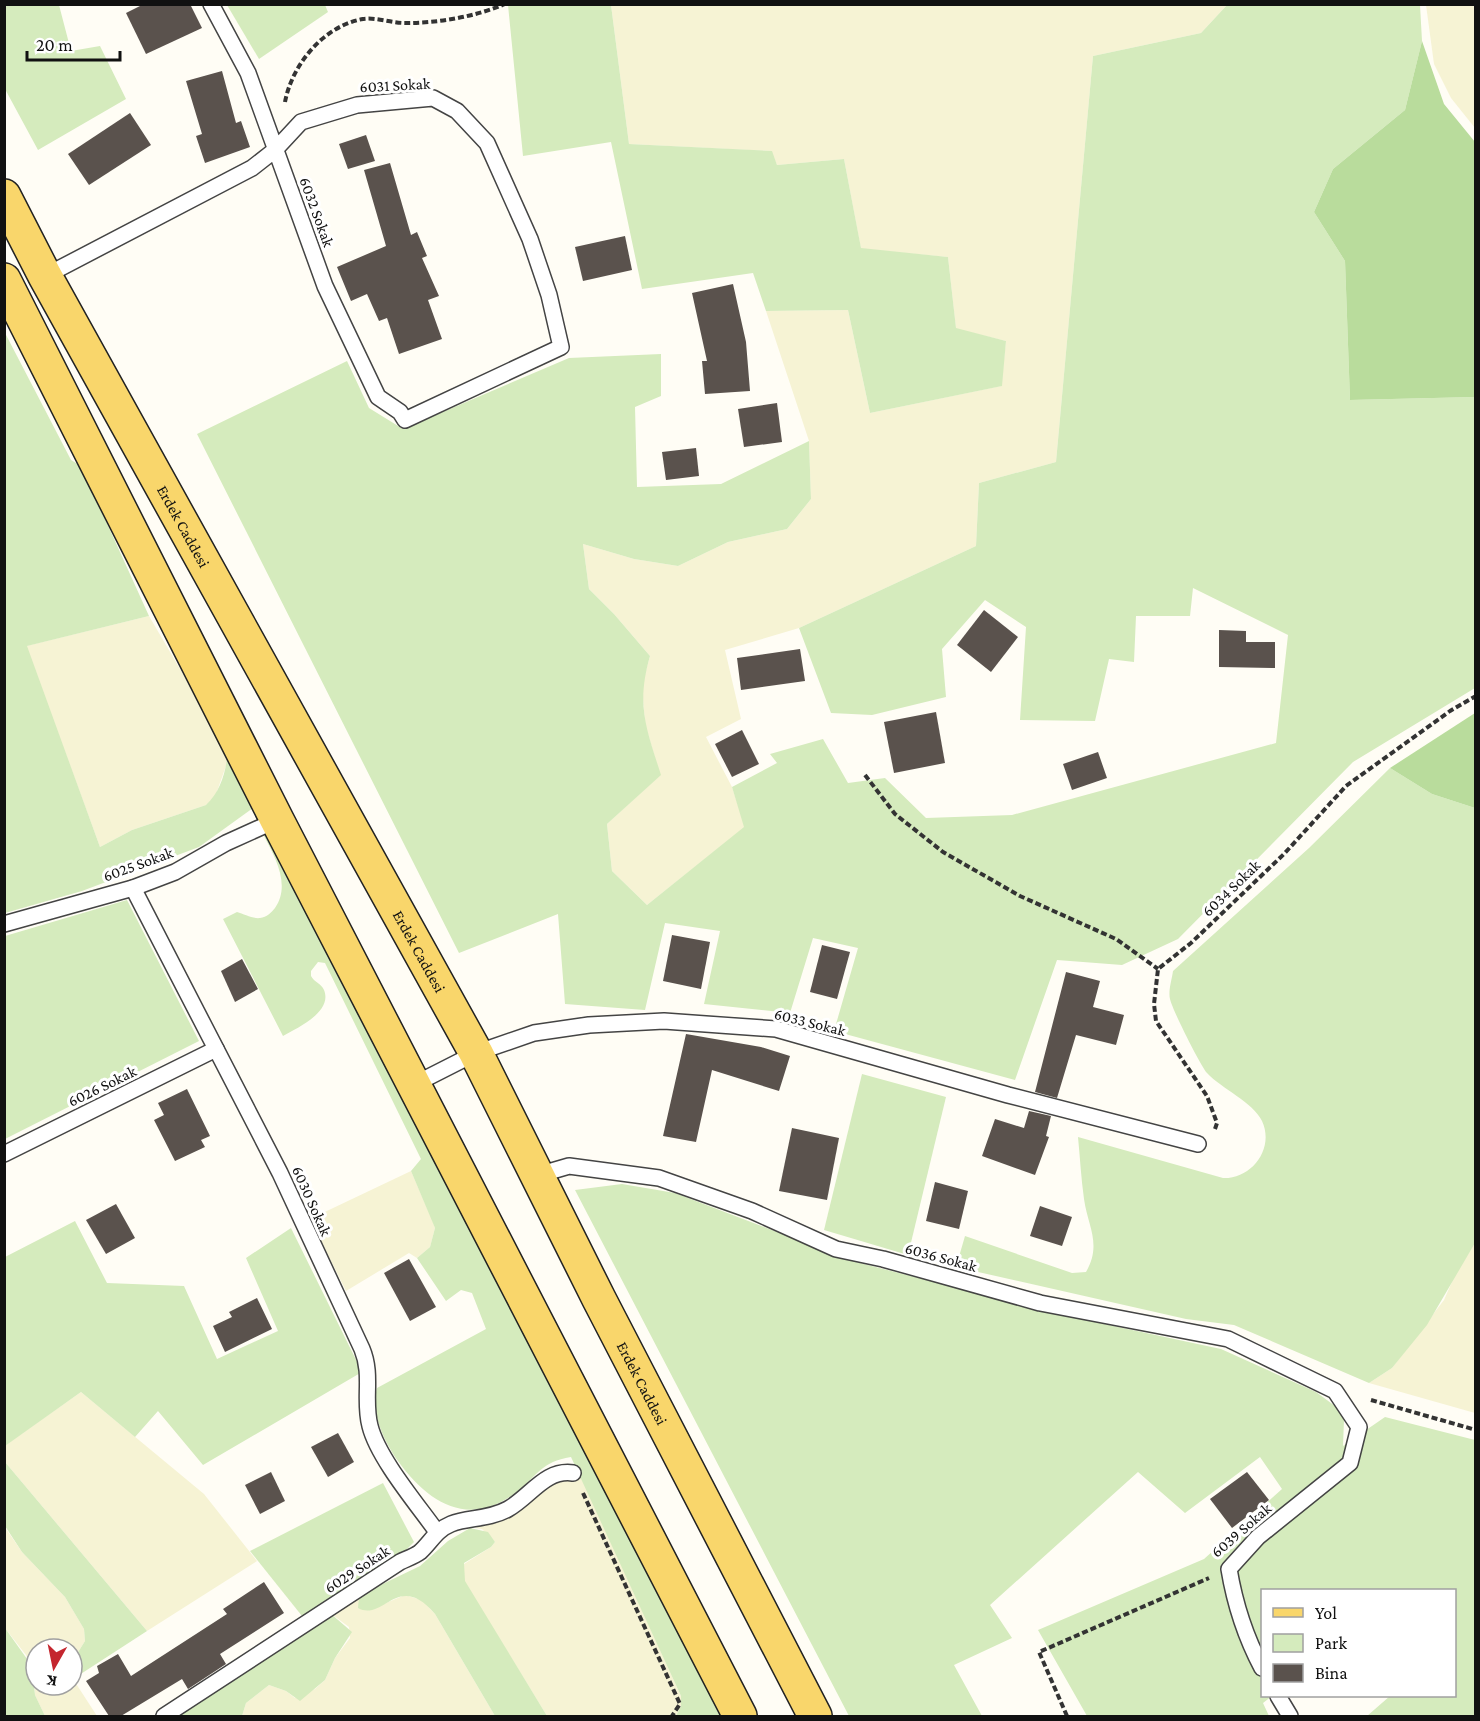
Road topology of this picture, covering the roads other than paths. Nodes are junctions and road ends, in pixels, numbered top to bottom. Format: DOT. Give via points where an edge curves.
graph roads {
  1 [pos="211,4"];
  2 [pos="275,150"];
  3 [pos="4,196"];
  4 [pos="45,276"];
  5 [pos="4,280"];
  6 [pos="405,420"];
  7 [pos="277,820"];
  8 [pos="133,888"];
  9 [pos="4,924"];
  10 [pos="216,1049"];
  11 [pos="476,1053"];
  12 [pos="413,1085"];
  13 [pos="1198,1144"];
  14 [pos="4,1154"];
  15 [pos="538,1175"];
  16 [pos="1335,1391"];
  17 [pos="573,1473"];
  18 [pos="437,1532"];
  19 [pos="1261,1665"];
  20 [pos="1279,1697"];
  21 [pos="164,1716"];
  22 [pos="740,1716"];
  23 [pos="815,1716"];
  24 [pos="1290,1716"];
  1 -- 2 [label="lane, 6032 Sokak" via="248,73"];
  2 -- 4 [label="lane, 6031 Sokak" via="252,168"];
  2 -- 6 [label="lane, 6032 Sokak" via="325,286 378,397"];
  2 -- 6 [label="lane, 6031 Sokak" via="301,122 357,105 434,98 458,111 487,143 530,239 561,347"];
  3 -- 4 [label="main road, Erdek Caddesi"];
  4 -- 11 [label="main road, Erdek Caddesi"];
  5 -- 7 [label="main road"];
  7 -- 8 [label="lane, 6025 Sokak" via="175,872"];
  7 -- 12 [label="main road"];
  8 -- 9 [label="lane, 6025 Sokak"];
  8 -- 10 [label="lane, 6030 Sokak"];
  10 -- 14 [label="lane, 6026 Sokak"];
  10 -- 18 [label="lane, 6030 Sokak" via="280,1173 369,1364 370,1427 379,1449"];
  11 -- 12 [label="lane, 6033 Sokak"];
  11 -- 13 [label="lane, 6033 Sokak" via="534,1033 589,1025 664,1021 776,1029"];
  11 -- 15 [label="main road, Erdek Caddesi"];
  12 -- 22 [label="main road"];
  15 -- 16 [label="lane, 6036 Sokak" via="569,1166 659,1178 752,1211 836,1249 1040,1303 1228,1339"];
  15 -- 23 [label="main road, Erdek Caddesi"];
  16 -- 19 [label="lane, 6039 Sokak" via="1359,1427 1350,1463 1258,1537 1229,1569 1234,1602"];
  17 -- 18 [label="lane, 6029 Sokak" via="561,1471 550,1475 509,1508"];
  18 -- 21 [label="lane, 6029 Sokak" via="419,1553"];
  20 -- 24 [label="lane"];
}
